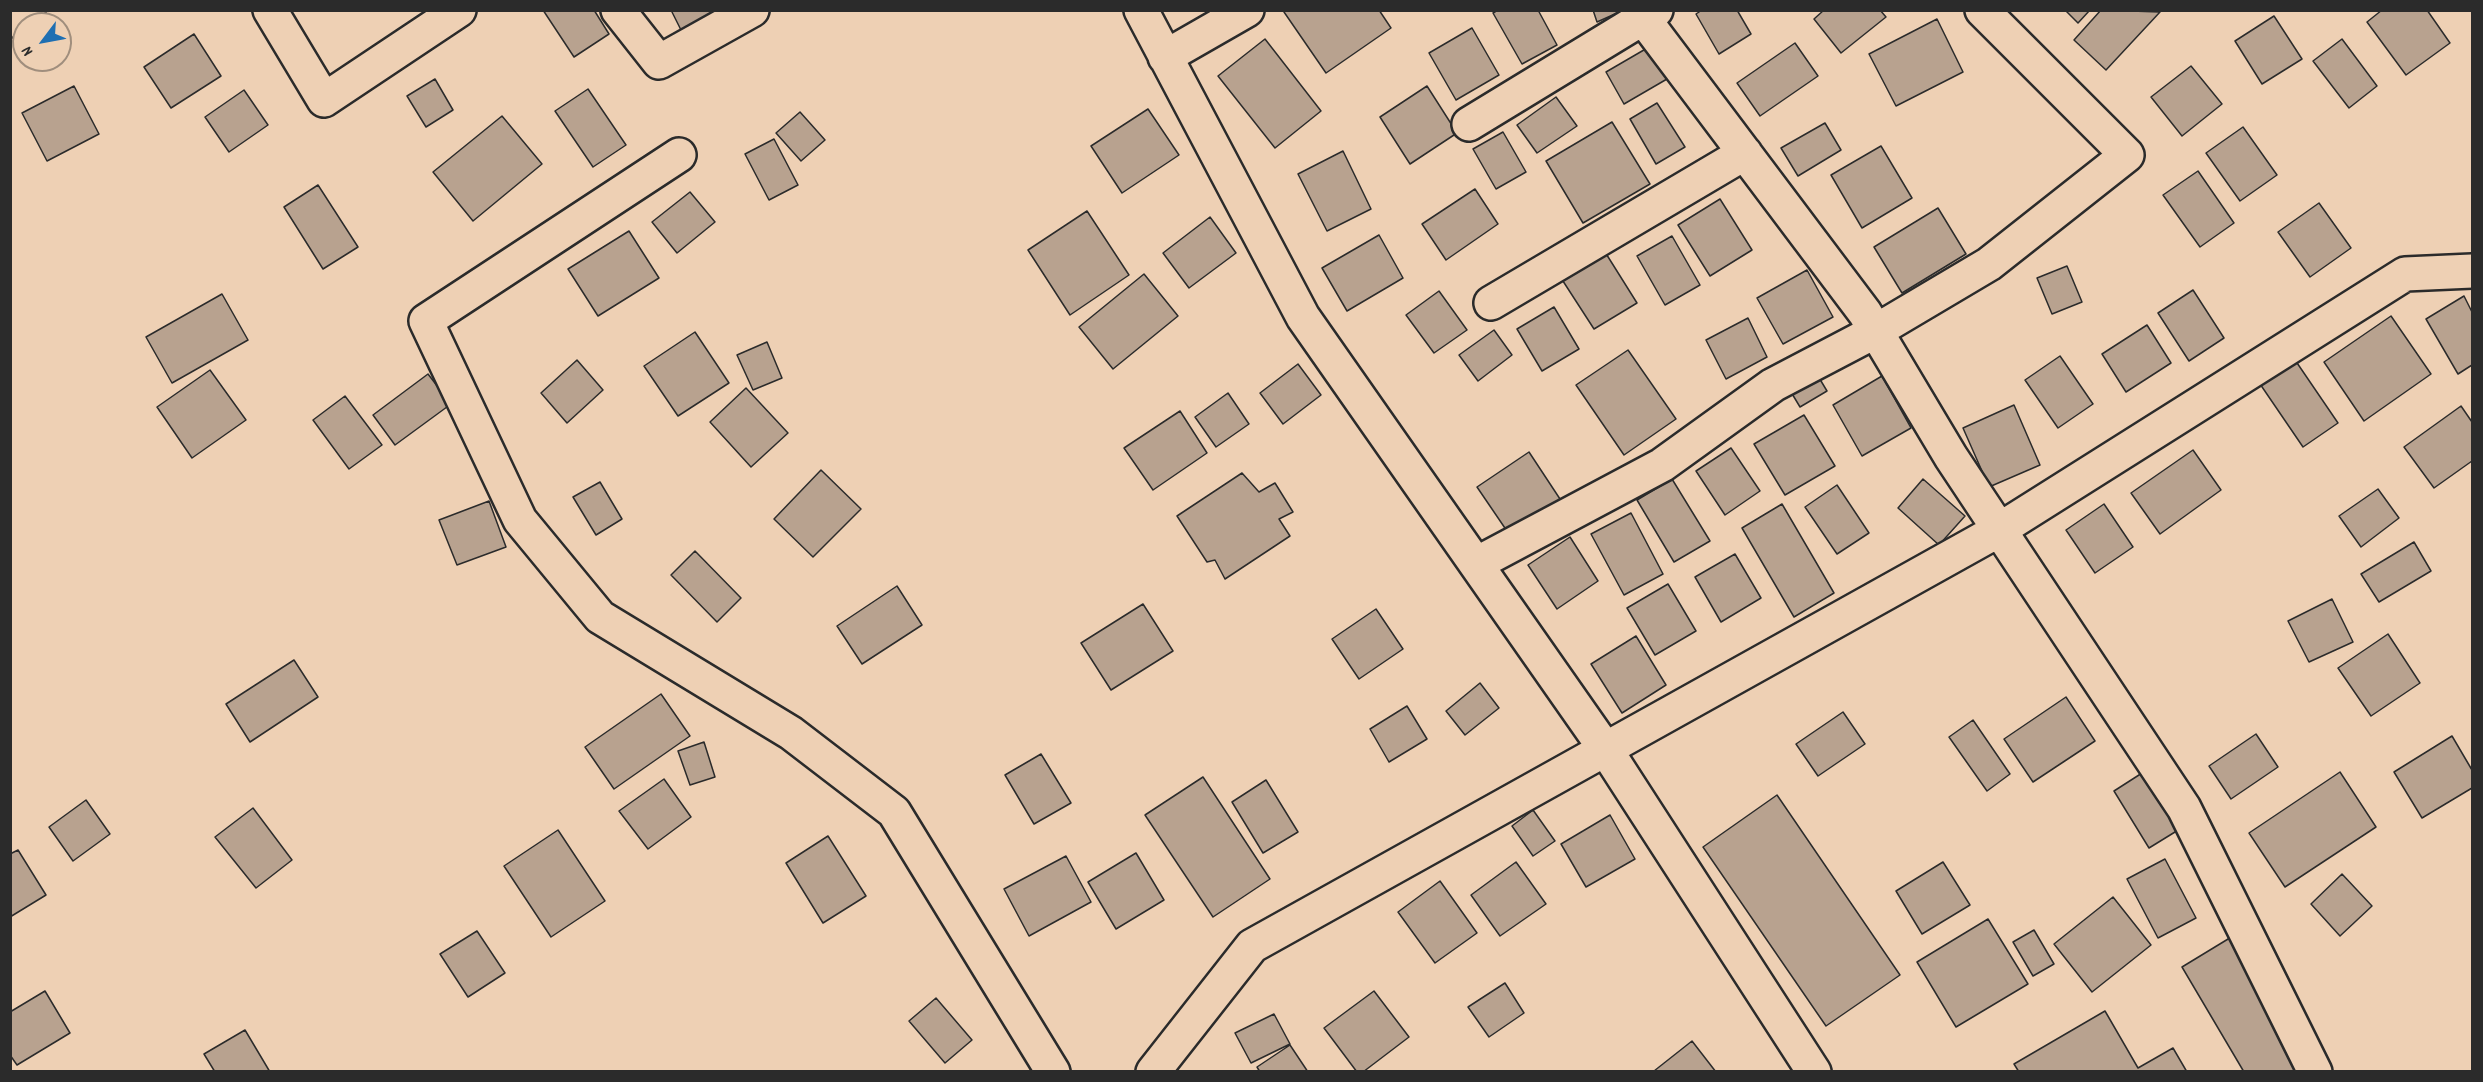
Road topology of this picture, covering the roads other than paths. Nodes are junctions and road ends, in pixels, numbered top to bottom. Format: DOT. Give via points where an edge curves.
graph roads {
  1 [pos="28,10"];
  2 [pos="270,10"];
  3 [pos="459,10"];
  4 [pos="618,10"];
  5 [pos="752,10"];
  6 [pos="1141,10"];
  7 [pos="1247,10"];
  8 [pos="1982,10"];
  9 [pos="1650,14"];
  10 [pos="10,20"];
  11 [pos="1166,57"];
  12 [pos="1469,124"];
  13 [pos="1745,153"];
  14 [pos="679,155"];
  15 [pos="2472,271"];
  16 [pos="1491,303"];
  17 [pos="1876,332"];
  18 [pos="1999,530"];
  19 [pos="1476,564"];
  20 [pos="1606,750"];
  21 [pos="1053,1071"];
  22 [pos="1153,1071"];
  23 [pos="1814,1071"];
  24 [pos="2315,1071"];
  1 -- 10 [label="street"];
  2 -- 3 [label="street" via="324,100"];
  4 -- 5 [label="street" via="659,62"];
  6 -- 11 [label="street"];
  7 -- 11 [label="street"];
  8 -- 17 [label="street" via="2127,155 1989,264"];
  9 -- 12 [label="street"];
  9 -- 13 [label="street"];
  11 -- 19 [label="street" via="1303,317"];
  13 -- 16 [label="street"];
  13 -- 17 [label="street"];
  14 -- 21 [label="street" via="426,321 520,520 600,617 791,733 894,812"];
  15 -- 18 [label="street" via="2405,274"];
  17 -- 18 [label="street"];
  17 -- 19 [label="street" via="1773,384 1662,465"];
  18 -- 20 [label="street"];
  18 -- 24 [label="street" via="2184,808"];
  19 -- 20 [label="street"];
  20 -- 22 [label="street" via="1252,946"];
  20 -- 23 [label="street"];
}
